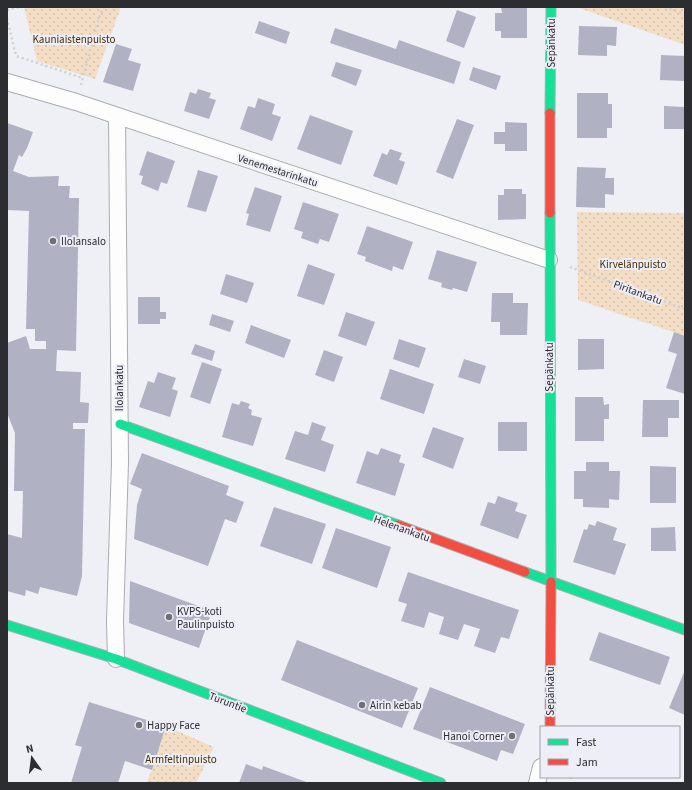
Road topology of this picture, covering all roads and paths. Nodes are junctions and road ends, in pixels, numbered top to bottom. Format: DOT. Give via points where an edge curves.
graph roads {
  1 [pos="19,7"];
  2 [pos="104,7"];
  3 [pos="551,7"];
  4 [pos="665,7"];
  5 [pos="7,10"];
  6 [pos="685,14"];
  7 [pos="7,18"];
  8 [pos="83,78"];
  9 [pos="7,82"];
  10 [pos="76,102"];
  11 [pos="117,116"];
  12 [pos="549,260"];
  13 [pos="569,266"];
  14 [pos="685,309"];
  15 [pos="120,424"];
  16 [pos="551,582"];
  17 [pos="9,627"];
  18 [pos="685,630"];
  19 [pos="116,659"];
  20 [pos="550,726"];
  21 [pos="540,771"];
  22 [pos="441,783"];
  23 [pos="537,783"];
  1 -- 5 [label="path"];
  2 -- 8 [label="path"];
  3 -- 12 [label="street, Sepänkatu"];
  4 -- 6 [label="path"];
  7 -- 8 [label="path" via="16,56"];
  8 -- 10 [label="path"];
  9 -- 10 [label="street, Venemestarinkatu"];
  10 -- 11 [label="street, Venemestarinkatu"];
  11 -- 12 [label="street, Venemestarinkatu"];
  11 -- 15 [label="street, Ilolankatu"];
  12 -- 16 [label="street, Sepänkatu"];
  13 -- 14 [label="path, Piritankatu"];
  15 -- 16 [label="street, Helenankatu"];
  15 -- 19 [label="street, Ilolankatu"];
  16 -- 18 [label="street, Helenankatu"];
  16 -- 20 [label="street, Sepänkatu"];
  17 -- 19 [label="street, Turuntie"];
  19 -- 22 [label="street, Turuntie"];
  21 -- 23 [label="street"];
}
